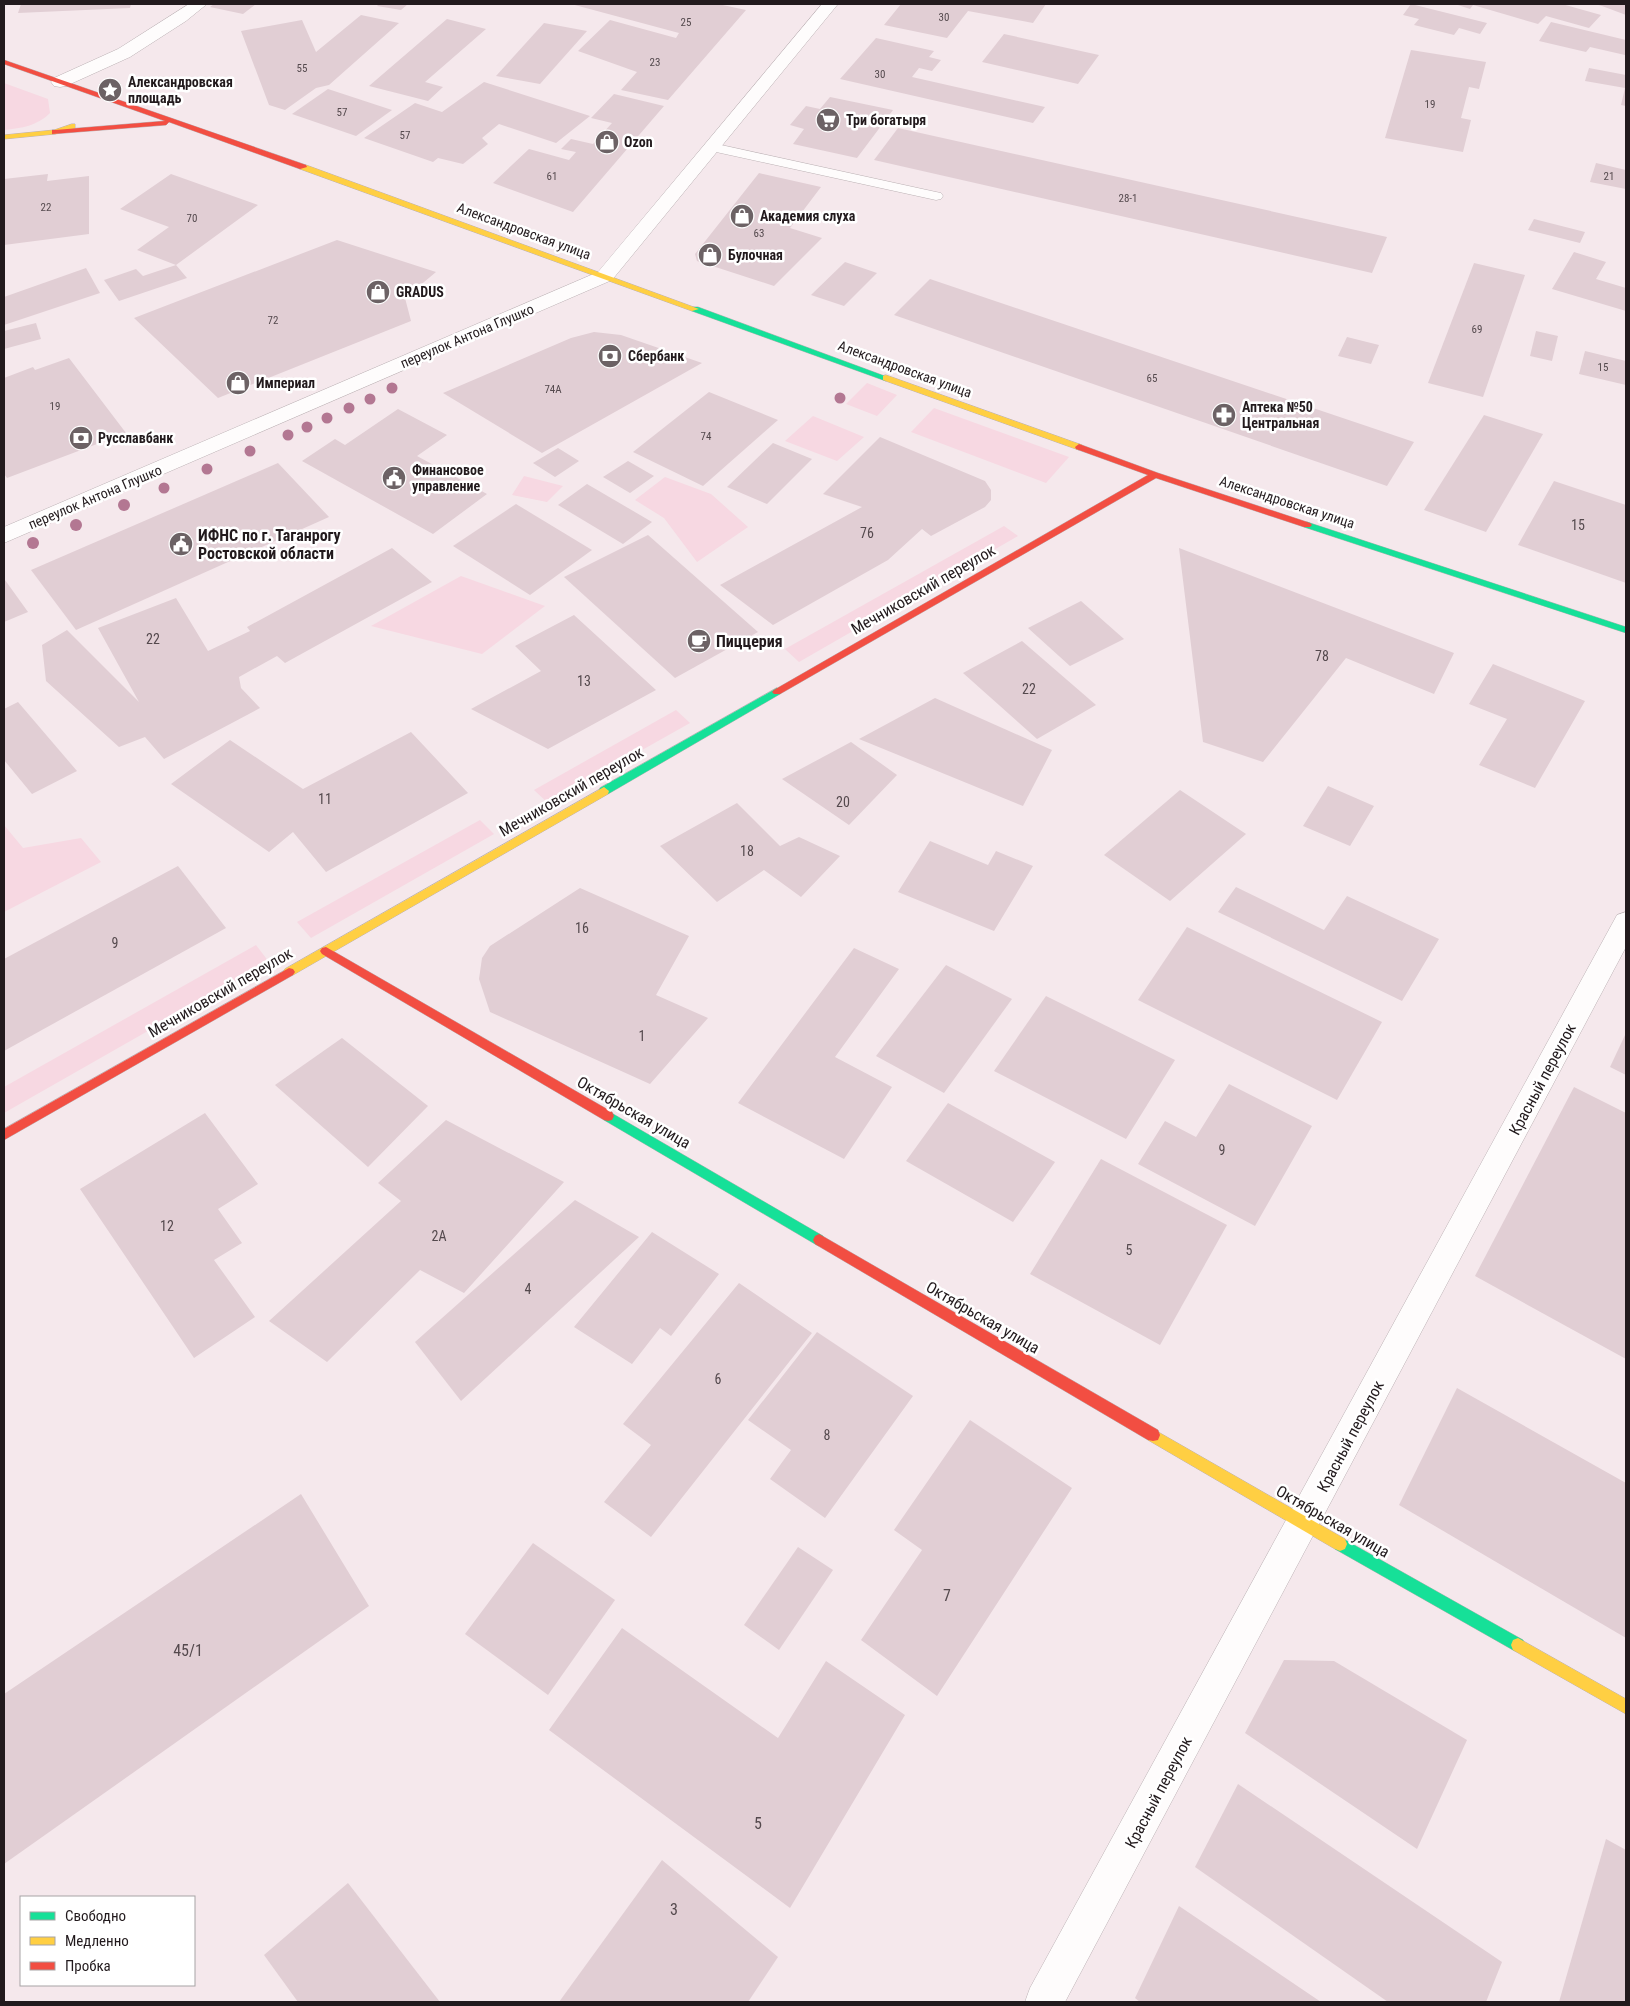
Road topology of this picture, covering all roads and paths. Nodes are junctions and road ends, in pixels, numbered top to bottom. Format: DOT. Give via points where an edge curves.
graph roads {
  1 [pos="199,4"];
  2 [pos="830,4"];
  3 [pos="4,62"];
  4 [pos="60,82"];
  5 [pos="86,91"];
  6 [pos="88,105"];
  7 [pos="83,118"];
  8 [pos="178,122"];
  9 [pos="55,132"];
  10 [pos="4,137"];
  11 [pos="712,147"];
  12 [pos="936,196"];
  13 [pos="605,276"];
  14 [pos="1155,475"];
  15 [pos="4,536"];
  16 [pos="1626,630"];
  17 [pos="1626,922"];
  18 [pos="326,951"];
  19 [pos="4,1135"];
  20 [pos="1304,1523"];
  21 [pos="1626,1707"];
  22 [pos="1044,2002"];
  1 -- 4 [label="street" via="124,53"];
  2 -- 11 [label="street, переулок Антона Глушко"];
  3 -- 4 [label="main road"];
  4 -- 5 [label="main road"];
  5 -- 6 [label="main road"];
  5 -- 8 [label="main road, Александровская улица"];
  7 -- 9 [label="main road" via="78,124"];
  8 -- 9 [label="main road, Александровская улица"];
  8 -- 13 [label="main road, Александровская улица"];
  9 -- 10 [label="main road"];
  11 -- 12 [label="lane"];
  11 -- 13 [label="street, переулок Антона Глушко"];
  13 -- 14 [label="main road, Александровская улица"];
  13 -- 15 [label="street, переулок Антона Глушко"];
  14 -- 16 [label="main road, Александровская улица"];
  14 -- 18 [label="main road, Мечниковский переулок"];
  17 -- 20 [label="street, Красный переулок"];
  18 -- 19 [label="main road, Мечниковский переулок"];
  18 -- 20 [label="main road, Октябрьская улица"];
  20 -- 21 [label="main road, Октябрьская улица"];
  20 -- 22 [label="street, Красный переулок"];
}
